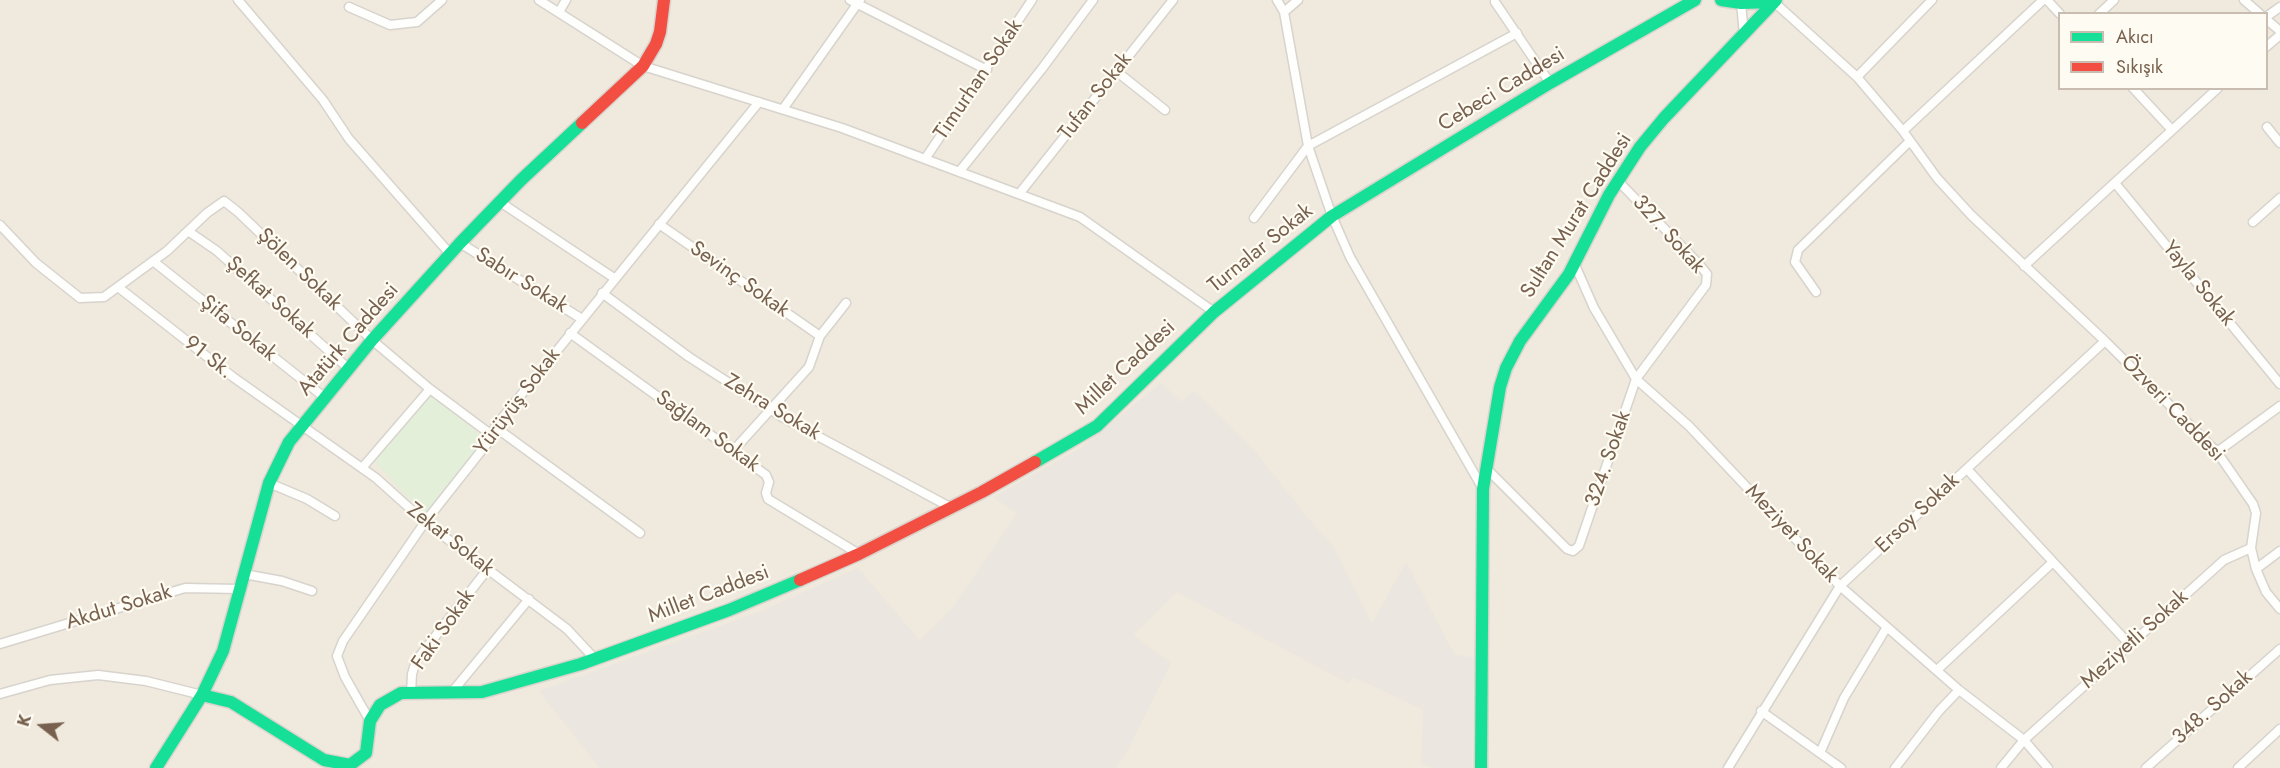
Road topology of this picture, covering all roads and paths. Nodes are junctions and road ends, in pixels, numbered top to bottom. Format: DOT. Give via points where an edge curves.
graph roads {
  1 [pos="238,0"];
  2 [pos="442,0"];
  3 [pos="539,0"];
  4 [pos="566,0"];
  5 [pos="664,0"];
  6 [pos="1032,0"];
  7 [pos="1093,0"];
  8 [pos="1173,0"];
  9 [pos="1277,0"];
  10 [pos="1298,0"];
  11 [pos="1695,0"];
  12 [pos="1721,0"];
  13 [pos="1932,0"];
  14 [pos="2045,0"];
  15 [pos="2114,0"];
  16 [pos="2244,0"];
  17 [pos="856,1"];
  18 [pos="1775,1"];
  19 [pos="1495,2"];
  20 [pos="1741,3"];
  21 [pos="349,7"];
  22 [pos="2280,7"];
  23 [pos="559,12"];
  24 [pos="1284,12"];
  25 [pos="2058,12"];
  26 [pos="2101,12"];
  27 [pos="2258,12"];
  28 [pos="2268,16"];
  29 [pos="2268,20"];
  30 [pos="1517,33"];
  31 [pos="2280,33"];
  32 [pos="1744,35"];
  33 [pos="2268,44"];
  34 [pos="643,66"];
  35 [pos="987,70"];
  36 [pos="1116,71"];
  37 [pos="1857,77"];
  38 [pos="1550,83"];
  39 [pos="2135,90"];
  40 [pos="2216,90"];
  41 [pos="759,102"];
  42 [pos="783,109"];
  43 [pos="1165,110"];
  44 [pos="2267,128"];
  45 [pos="2172,130"];
  46 [pos="1903,131"];
  47 [pos="1910,141"];
  48 [pos="2280,143"];
  49 [pos="1308,146"];
  50 [pos="925,159"];
  51 [pos="959,172"];
  52 [pos="1618,180"];
  53 [pos="2115,183"];
  54 [pos="1019,194"];
  55 [pos="2280,198"];
  56 [pos="500,202"];
  57 [pos="1332,216"];
  58 [pos="1254,218"];
  59 [pos="2253,222"];
  60 [pos="659,224"];
  61 [pos="0,225"];
  62 [pos="188,231"];
  63 [pos="460,243"];
  64 [pos="451,255"];
  65 [pos="153,261"];
  66 [pos="1575,265"];
  67 [pos="2024,266"];
  68 [pos="614,278"];
  69 [pos="118,287"];
  70 [pos="1816,292"];
  71 [pos="602,293"];
  72 [pos="846,303"];
  73 [pos="1214,312"];
  74 [pos="582,319"];
  75 [pos="570,333"];
  76 [pos="820,336"];
  77 [pos="372,340"];
  78 [pos="2105,341"];
  79 [pos="349,369"];
  80 [pos="1636,379"];
  81 [pos="2280,384"];
  82 [pos="430,388"];
  83 [pos="324,397"];
  84 [pos="2280,406"];
  85 [pos="771,410"];
  86 [pos="301,425"];
  87 [pos="494,431"];
  88 [pos="734,451"];
  89 [pos="2217,452"];
  90 [pos="362,468"];
  91 [pos="1486,468"];
  92 [pos="1967,469"];
  93 [pos="269,483"];
  94 [pos="1483,489"];
  95 [pos="950,507"];
  96 [pos="335,516"];
  97 [pos="425,522"];
  98 [pos="640,533"];
  99 [pos="2251,548"];
  100 [pos="2280,551"];
  101 [pos="859,554"];
  102 [pos="2053,562"];
  103 [pos="2256,569"];
  104 [pos="487,570"];
  105 [pos="244,574"];
  106 [pos="1840,586"];
  107 [pos="240,589"];
  108 [pos="312,591"];
  109 [pos="528,599"];
  110 [pos="2280,609"];
  111 [pos="1887,627"];
  112 [pos="0,644"];
  113 [pos="2130,645"];
  114 [pos="2280,649"];
  115 [pos="595,659"];
  116 [pos="1937,670"];
  117 [pos="1959,690"];
  118 [pos="452,692"];
  119 [pos="411,693"];
  120 [pos="0,694"];
  121 [pos="202,695"];
  122 [pos="1761,711"];
  123 [pos="370,721"];
  124 [pos="2280,729"];
  125 [pos="2024,740"];
  126 [pos="1820,753"];
  127 [pos="2007,766"];
  128 [pos="156,768"];
  129 [pos="1481,768"];
  130 [pos="1728,768"];
  131 [pos="1841,768"];
  132 [pos="1895,768"];
  133 [pos="2048,768"];
  134 [pos="2146,768"];
  135 [pos="2238,768"];
  1 -- 64 [label="street" via="323,100 349,139"];
  2 -- 21 [label="street" via="417,22 390,25"];
  3 -- 23 [label="street"];
  4 -- 23 [label="street"];
  5 -- 34 [label="street, Atatürk Caddesi" via="656,45"];
  6 -- 35 [label="street, Timurhan Sokak"];
  7 -- 51 [label="street"];
  8 -- 36 [label="street, Tufan Sokak"];
  9 -- 24 [label="street"];
  10 -- 24 [label="street"];
  11 -- 38 [label="street, Cebeci Caddesi"];
  12 -- 20 [label="street"];
  13 -- 37 [label="street"];
  14 -- 25 [label="street"];
  14 -- 46 [label="street"];
  15 -- 26 [label="street"];
  16 -- 27 [label="street"];
  17 -- 35 [label="street"];
  17 -- 42 [label="street"];
  18 -- 20 [label="street"];
  18 -- 32 [label="street, Sultan Murat Caddesi"];
  18 -- 37 [label="street, Özveri Caddesi"];
  19 -- 30 [label="street"];
  20 -- 32 [label="street"];
  22 -- 28 [label="street"];
  23 -- 34 [label="street"];
  24 -- 49 [label="street"];
  29 -- 31 [label="street"];
  30 -- 38 [label="street"];
  30 -- 49 [label="street"];
  31 -- 33 [label="street"];
  32 -- 52 [label="street, Sultan Murat Caddesi" via="1664,118"];
  34 -- 41 [label="street"];
  34 -- 56 [label="street, Atatürk Caddesi"];
  35 -- 50 [label="street, Timurhan Sokak"];
  36 -- 43 [label="street"];
  36 -- 54 [label="street, Tufan Sokak"];
  37 -- 46 [label="street, Özveri Caddesi"];
  38 -- 57 [label="street, Cebeci Caddesi"];
  39 -- 45 [label="street"];
  40 -- 45 [label="street"];
  41 -- 42 [label="street"];
  41 -- 60 [label="street, Yürüyüş Sokak"];
  42 -- 50 [label="street"];
  44 -- 48 [label="street"];
  45 -- 53 [label="street"];
  46 -- 47 [label="street, Özveri Caddesi"];
  47 -- 67 [label="street, Özveri Caddesi" via="1937,178"];
  47 -- 70 [label="street" via="1798,250 1795,262"];
  49 -- 57 [label="street"];
  49 -- 58 [label="street"];
  50 -- 51 [label="street"];
  51 -- 54 [label="street"];
  52 -- 66 [label="street, Sultan Murat Caddesi"];
  52 -- 80 [label="street, 327. Sokak" via="1707,274 1706,285"];
  53 -- 67 [label="street"];
  53 -- 81 [label="street, Yayla Sokak"];
  54 -- 73 [label="street" via="1080,217"];
  55 -- 59 [label="street"];
  56 -- 63 [label="street, Atatürk Caddesi"];
  56 -- 68 [label="street"];
  57 -- 73 [label="street, Turnalar Sokak"];
  57 -- 94 [label="street" via="1350,257"];
  60 -- 68 [label="street, Yürüyüş Sokak"];
  60 -- 76 [label="street, Sevinç Sokak"];
  61 -- 69 [label="street" via="36,263 80,298 104,297"];
  62 -- 65 [label="street"];
  62 -- 77 [label="street, Şölen Sokak" via="224,201"];
  62 -- 79 [label="street, Şefkat Sokak" via="217,251"];
  63 -- 64 [label="street, Atatürk Caddesi"];
  63 -- 74 [label="street, Sabır Sokak"];
  64 -- 77 [label="street, Atatürk Caddesi"];
  65 -- 69 [label="street"];
  65 -- 83 [label="street, Şifa Sokak"];
  66 -- 80 [label="street, Meziyet Sokak" via="1594,308"];
  66 -- 91 [label="street, Sultan Murat Caddesi" via="1520,341 1506,368"];
  67 -- 78 [label="street, Özveri Caddesi"];
  68 -- 71 [label="street, Yürüyüş Sokak"];
  69 -- 86 [label="street, 91 Sk."];
  71 -- 74 [label="street, Yürüyüş Sokak"];
  71 -- 85 [label="street, Zehra Sokak" via="689,357"];
  72 -- 76 [label="street"];
  73 -- 95 [label="street, Millet Caddesi" via="1097,426"];
  74 -- 75 [label="street, Yürüyüş Sokak"];
  75 -- 87 [label="street, Yürüyüş Sokak"];
  75 -- 88 [label="street, Sağlam Sokak"];
  76 -- 85 [label="street" via="809,367"];
  77 -- 79 [label="street, Atatürk Caddesi"];
  77 -- 82 [label="street, Şölen Sokak"];
  78 -- 89 [label="street, Özveri Caddesi"];
  78 -- 92 [label="street, Ersoy Sokak"];
  79 -- 83 [label="street, Atatürk Caddesi"];
  80 -- 91 [label="street, 324. Sokak" via="1583,539 1573,551"];
  80 -- 106 [label="street, Meziyet Sokak" via="1689,426"];
  82 -- 87 [label="street, Şölen Sokak"];
  82 -- 90 [label="street"];
  83 -- 86 [label="street, Atatürk Caddesi"];
  84 -- 89 [label="street"];
  85 -- 88 [label="street"];
  85 -- 95 [label="street, Zehra Sokak"];
  86 -- 90 [label="street, Zekat Sokak"];
  86 -- 93 [label="street, Atatürk Caddesi"];
  87 -- 97 [label="street, Yürüyüş Sokak"];
  87 -- 98 [label="street, Şölen Sokak"];
  88 -- 101 [label="street, Sağlam Sokak" via="766,475 768,499"];
  89 -- 99 [label="street, Özveri Caddesi" via="2253,504 2256,513"];
  90 -- 97 [label="street, Zekat Sokak"];
  91 -- 94 [label="street, Sultan Murat Caddesi"];
  92 -- 102 [label="street"];
  92 -- 106 [label="street, Ersoy Sokak"];
  93 -- 96 [label="street"];
  93 -- 105 [label="street, Atatürk Caddesi"];
  94 -- 129 [label="street, Sultan Murat Caddesi"];
  95 -- 101 [label="street, Millet Caddesi"];
  97 -- 104 [label="street, Zekat Sokak"];
  97 -- 123 [label="street, Yürüyüş Sokak" via="343,641 337,656"];
  99 -- 103 [label="street, Özveri Caddesi"];
  99 -- 113 [label="street, Meziyetli Sokak" via="2224,560"];
  100 -- 103 [label="street"];
  101 -- 115 [label="street, Millet Caddesi" via="729,610"];
  102 -- 113 [label="street"];
  102 -- 116 [label="street"];
  103 -- 110 [label="street, Özveri Caddesi" via="2266,592"];
  104 -- 109 [label="street, Zekat Sokak"];
  104 -- 119 [label="street, Faki Sokak" via="416,661"];
  105 -- 107 [label="street, Atatürk Caddesi"];
  105 -- 108 [label="street"];
  106 -- 111 [label="street, Meziyet Sokak"];
  106 -- 122 [label="street, Ersoy Sokak"];
  107 -- 112 [label="street, Akdut Sokak" via="185,588"];
  107 -- 121 [label="street, Atatürk Caddesi" via="223,651"];
  109 -- 115 [label="street, Zekat Sokak" via="567,629"];
  109 -- 118 [label="street"];
  111 -- 116 [label="street, Meziyet Sokak"];
  111 -- 126 [label="street" via="1844,698"];
  113 -- 125 [label="street, Meziyetli Sokak"];
  114 -- 134 [label="street, 348. Sokak"];
  115 -- 118 [label="street, Millet Caddesi" via="482,692"];
  116 -- 117 [label="street, Meziyet Sokak"];
  117 -- 125 [label="street, Meziyet Sokak"];
  117 -- 132 [label="street"];
  118 -- 119 [label="street, Millet Caddesi"];
  119 -- 123 [label="street, Millet Caddesi" via="401,693 380,705"];
  120 -- 121 [label="street" via="50,680 98,675 146,681"];
  121 -- 123 [label="street" via="231,702 324,760 350,765 366,753"];
  121 -- 128 [label="street, Atatürk Caddesi"];
  122 -- 126 [label="street"];
  122 -- 130 [label="street, Ersoy Sokak"];
  124 -- 135 [label="street"];
  125 -- 127 [label="street, Meziyetli Sokak"];
  125 -- 133 [label="street, Meziyet Sokak"];
  126 -- 131 [label="street"];
}
